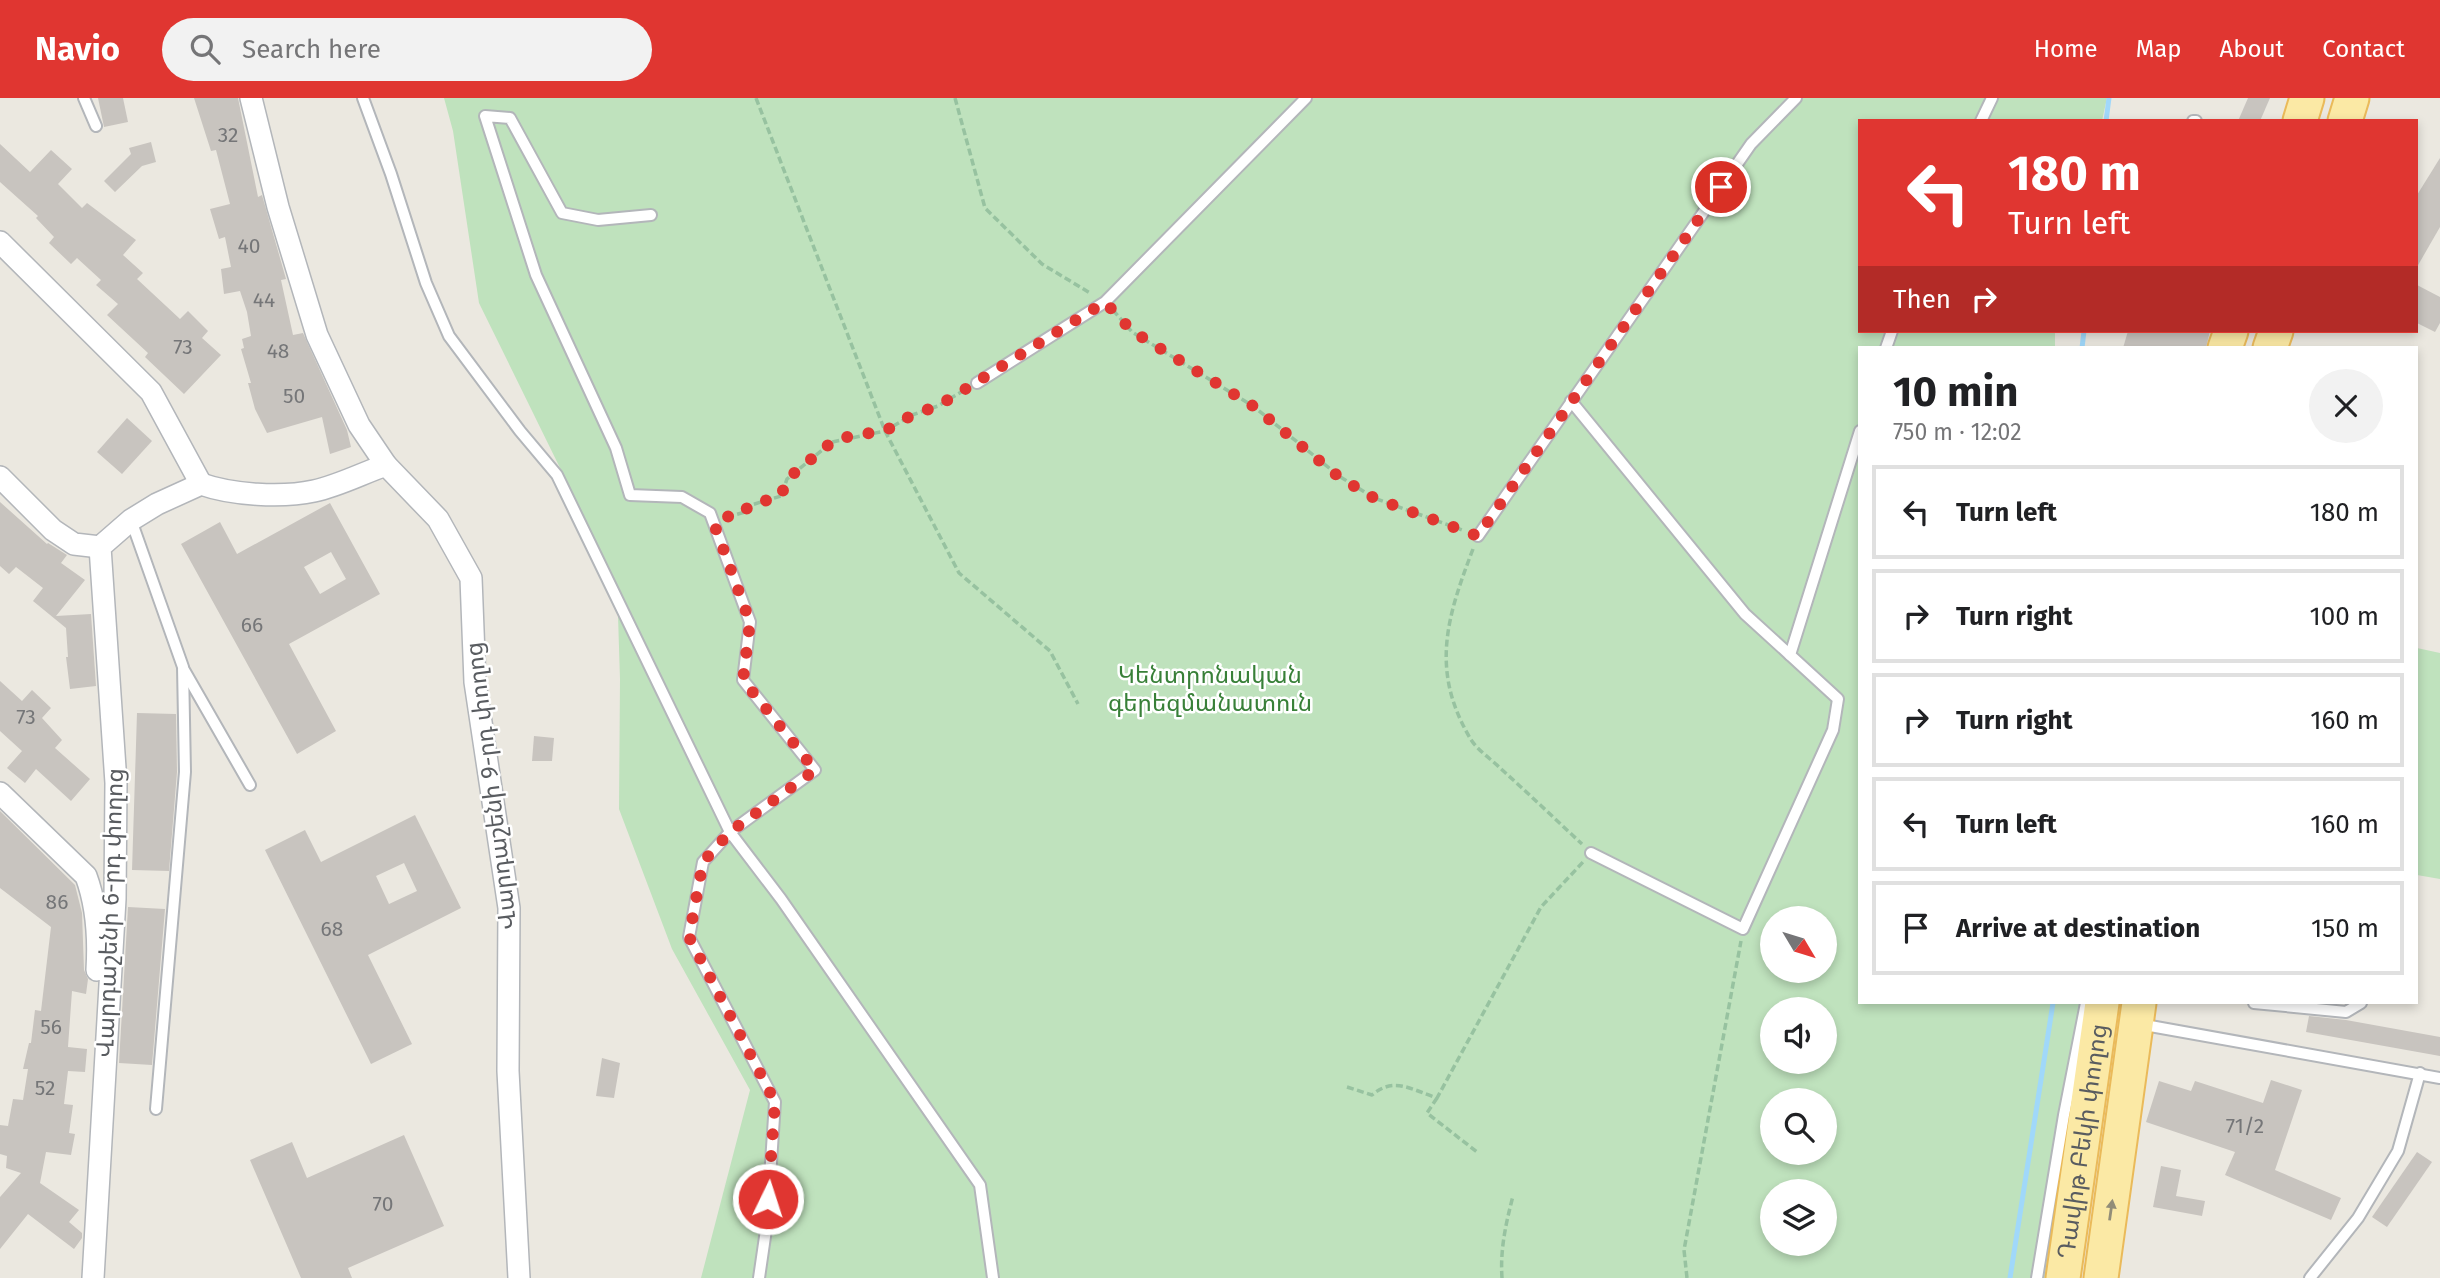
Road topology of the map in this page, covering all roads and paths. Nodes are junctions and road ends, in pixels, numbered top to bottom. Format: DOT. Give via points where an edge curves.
graph roads {
  1 [pos="83,98"];
  2 [pos="251,98"];
  3 [pos="363,98"];
  4 [pos="756,98"];
  5 [pos="955,98"];
  6 [pos="1306,98"];
  7 [pos="1796,98"];
  8 [pos="1992,98"];
  9 [pos="2307,98"];
  10 [pos="2353,98"];
  11 [pos="1982,119"];
  12 [pos="2301,119"];
  13 [pos="2346,119"];
  14 [pos="96,126"];
  15 [pos="651,215"];
  16 [pos="0,242"];
  17 [pos="1105,302"];
  18 [pos="977,383"];
  19 [pos="1570,401"];
  20 [pos="885,431"];
  21 [pos="1858,437"];
  22 [pos="386,465"];
  23 [pos="0,477"];
  24 [pos="201,484"];
  25 [pos="131,520"];
  26 [pos="714,524"];
  27 [pos="1478,536"];
  28 [pos="100,547"];
  29 [pos="1790,655"];
  30 [pos="183,667"];
  31 [pos="1079,704"];
  32 [pos="250,785"];
  33 [pos="0,793"];
  34 [pos="730,832"];
  35 [pos="1591,853"];
  36 [pos="1743,929"];
  37 [pos="2086,1004"];
  38 [pos="2102,1004"];
  39 [pos="2264,1004"];
  40 [pos="2359,1004"];
  41 [pos="2138,1013"];
  42 [pos="2420,1073"];
  43 [pos="2440,1079"];
  44 [pos="1347,1087"];
  45 [pos="1437,1098"];
  46 [pos="156,1109"];
  47 [pos="1477,1152"];
  48 [pos="1513,1196"];
  49 [pos="84,1220"];
  50 [pos="93,1278"];
  51 [pos="519,1278"];
  52 [pos="759,1278"];
  53 [pos="993,1278"];
  54 [pos="1502,1278"];
  55 [pos="1686,1278"];
  56 [pos="2037,1278"];
  57 [pos="2063,1278"];
  58 [pos="2101,1278"];
  59 [pos="2310,1278"];
  1 -- 14 [label="lane"];
  2 -- 22 [label="street, Վարդաշենի 9-րդ փողոց" via="317,335 359,425"];
  3 -- 34 [label="lane" via="426,283 449,336 557,475"];
  4 -- 20 [label="path"];
  5 -- 17 [label="path" via="985,208 1042,264"];
  6 -- 17 [label="lane"];
  7 -- 19 [label="lane" via="1751,144"];
  8 -- 11 [label="lane"];
  9 -- 12 [label="main road"];
  10 -- 13 [label="main road"];
  15 -- 26 [label="lane" via="598,220 562,213 510,118 485,116 536,275 616,448 630,495 682,497 710,513"];
  16 -- 24 [label="street" via="151,392"];
  17 -- 18 [label="lane"];
  17 -- 27 [label="path" via="1132,331 1253,406 1339,477 1374,498"];
  18 -- 20 [label="path"];
  19 -- 27 [label="lane"];
  19 -- 29 [label="lane" via="1745,614"];
  20 -- 26 [label="path" via="832,442 787,479 781,496"];
  20 -- 31 [label="path" via="960,573 1050,651"];
  21 -- 29 [label="lane"];
  22 -- 24 [label="street" via="314,491 231,493"];
  22 -- 51 [label="street, Վարդաշենի 9-րդ փողոց" via="438,519 471,578 475,682 509,908 508,1071"];
  23 -- 28 [label="street" via="53,530 74,544"];
  24 -- 25 [label="street"];
  25 -- 28 [label="street"];
  25 -- 30 [label="lane"];
  26 -- 34 [label="lane" via="750,622 743,680 815,770"];
  27 -- 35 [label="path" via="1449,624 1444,653 1449,690 1471,740"];
  28 -- 50 [label="street, Վարդաշենի 6-րդ փողոց" via="116,783 115,899"];
  29 -- 36 [label="lane" via="1838,699 1835,720"];
  30 -- 32 [label="lane"];
  30 -- 46 [label="lane" via="184,784"];
  33 -- 49 [label="street" via="86,876 93,894 98,948"];
  34 -- 52 [label="lane" via="703,862 689,937 775,1102"];
  34 -- 53 [label="lane" via="980,1185"];
  35 -- 36 [label="lane"];
  35 -- 45 [label="path" via="1541,908"];
  36 -- 55 [label="path" via="1684,1250"];
  37 -- 56 [label="lane"];
  38 -- 57 [label="main road, Դավիթ Բեկի փողոց"];
  39 -- 40 [label="lane" via="2346,1012"];
  41 -- 42 [label="lane"];
  58 -- 41 [label="main road, Դավիթ Բեկի փողոց, one-way"];
  42 -- 43 [label="lane"];
  42 -- 59 [label="lane" via="2398,1151 2358,1218"];
  44 -- 45 [label="path" via="1372,1095 1384,1085 1397,1085"];
  45 -- 47 [label="path" via="1427,1113"];
  48 -- 54 [label="path" via="1504,1230"];
}
